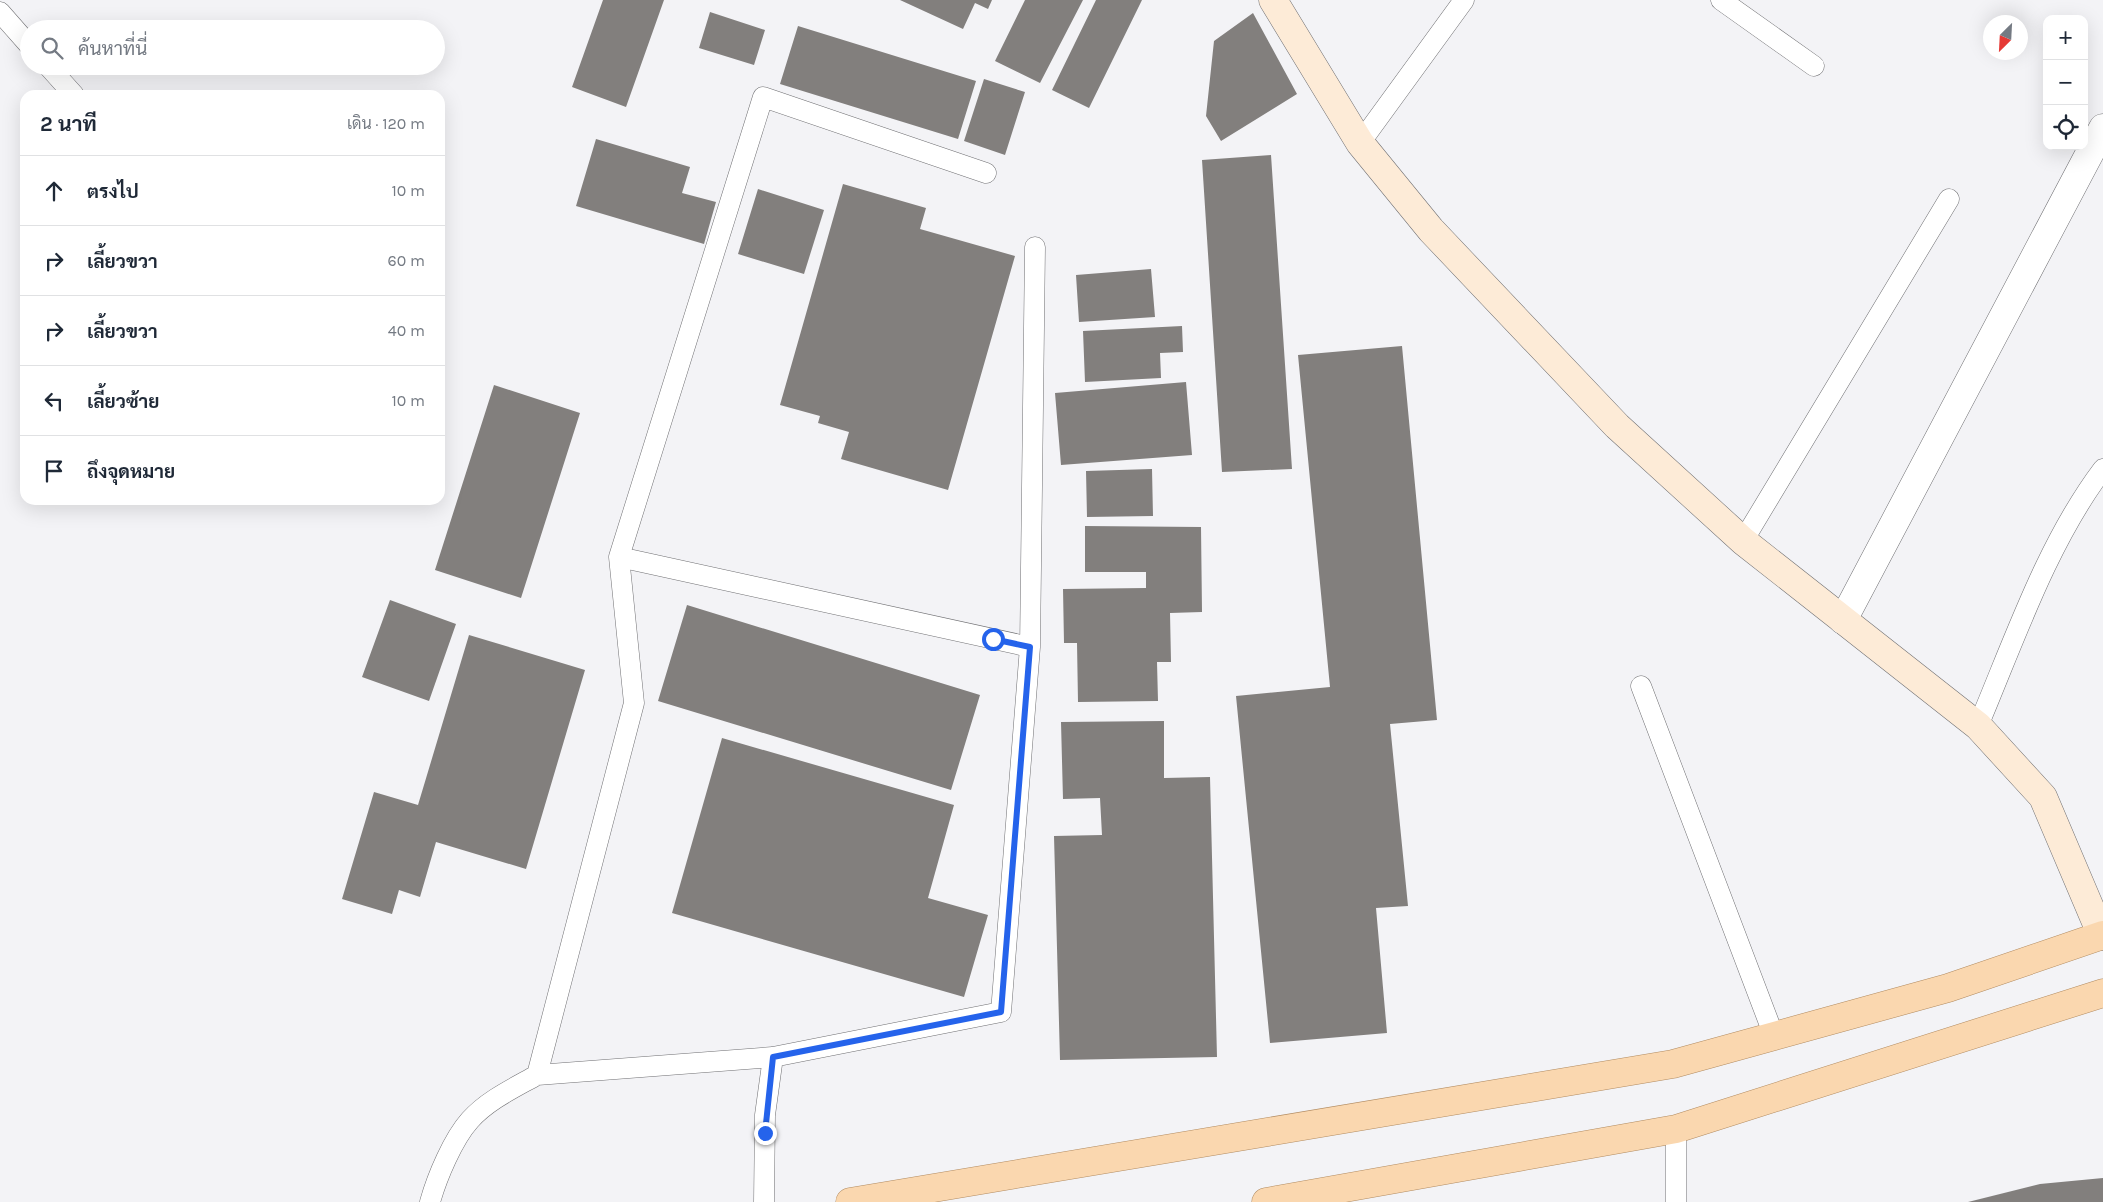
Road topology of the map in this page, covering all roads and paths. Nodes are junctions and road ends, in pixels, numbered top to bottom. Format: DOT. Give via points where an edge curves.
graph roads {
  1 [pos="1273,0"];
  2 [pos="1464,0"];
  3 [pos="1721,0"];
  4 [pos="0,12"];
  5 [pos="20,34"];
  6 [pos="1814,66"];
  7 [pos="56,75"];
  8 [pos="70,90"];
  9 [pos="2103,128"];
  10 [pos="1360,144"];
  11 [pos="986,173"];
  12 [pos="1949,199"];
  13 [pos="1035,247"];
  14 [pos="2103,469"];
  15 [pos="1743,541"];
  16 [pos="619,557"];
  17 [pos="1843,620"];
  18 [pos="1030,647"];
  19 [pos="1641,686"];
  20 [pos="1978,726"];
  21 [pos="2103,936"];
  22 [pos="2103,993"];
  23 [pos="1774,1036"];
  24 [pos="773,1057"];
  25 [pos="537,1075"];
  26 [pos="1676,1129"];
  27 [pos="1325,1197"];
  28 [pos="430,1202"];
  29 [pos="764,1202"];
  30 [pos="850,1202"];
  31 [pos="1266,1202"];
  32 [pos="1676,1202"];
  1 -- 10 [label="street"];
  2 -- 10 [label="lane"];
  3 -- 6 [label="lane"];
  4 -- 5 [label="lane"];
  7 -- 8 [label="lane"];
  9 -- 17 [label="street"];
  10 -- 15 [label="street" via="1432,230 1617,426"];
  11 -- 16 [label="lane" via="763,97"];
  12 -- 15 [label="lane"];
  13 -- 18 [label="lane"];
  14 -- 20 [label="lane" via="2066,528 2034,592"];
  15 -- 17 [label="street"];
  16 -- 18 [label="lane"];
  16 -- 25 [label="lane" via="634,703"];
  17 -- 20 [label="street"];
  18 -- 24 [label="lane" via="1001,1012"];
  19 -- 23 [label="lane"];
  20 -- 21 [label="street" via="2043,797"];
  21 -- 23 [label="main road" via="1948,988"];
  22 -- 26 [label="main road"];
  23 -- 30 [label="main road" via="1673,1064"];
  24 -- 25 [label="lane"];
  24 -- 29 [label="lane" via="765,1116"];
  25 -- 28 [label="lane" via="500,1096 470,1120 450,1154"];
  26 -- 27 [label="main road"];
  26 -- 32 [label="lane"];
  27 -- 31 [label="main road"];
}
